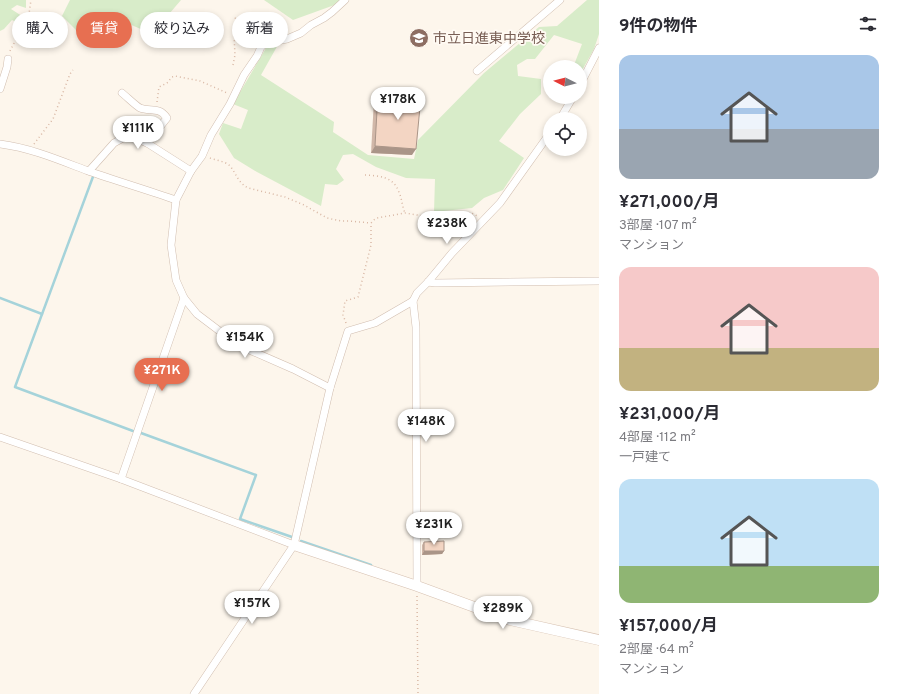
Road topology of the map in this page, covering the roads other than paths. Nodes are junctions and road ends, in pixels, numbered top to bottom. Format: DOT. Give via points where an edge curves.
graph roads {
  1 [pos="345,0"];
  2 [pos="560,0"];
  3 [pos="599,48"];
  4 [pos="8,59"];
  5 [pos="477,71"];
  6 [pos="587,71"];
  7 [pos="0,89"];
  8 [pos="122,93"];
  9 [pos="147,143"];
  10 [pos="543,143"];
  11 [pos="0,144"];
  12 [pos="88,171"];
  13 [pos="191,171"];
  14 [pos="176,200"];
  15 [pos="599,281"];
  16 [pos="428,282"];
  17 [pos="184,298"];
  18 [pos="413,301"];
  19 [pos="330,388"];
  20 [pos="0,437"];
  21 [pos="121,479"];
  22 [pos="294,545"];
  23 [pos="417,586"];
  24 [pos="599,640"];
  25 [pos="194,694"];
  1 -- 13 [label="street" via="301,33 266,43 261,47 211,135 202,156"];
  2 -- 5 [label="street"];
  3 -- 6 [label="street"];
  4 -- 7 [label="street"];
  8 -- 9 [label="street" via="141,108 155,110 167,118"];
  9 -- 12 [label="street" via="133,137 123,138 114,143"];
  9 -- 13 [label="street"];
  10 -- 16 [label="street" via="500,203"];
  11 -- 12 [label="street" via="32,151"];
  12 -- 14 [label="street"];
  13 -- 14 [label="street"];
  14 -- 17 [label="street" via="171,245 176,280"];
  15 -- 16 [label="street"];
  16 -- 18 [label="street"];
  17 -- 19 [label="street" via="197,314 238,346"];
  17 -- 21 [label="street"];
  18 -- 19 [label="street" via="375,323 348,331"];
  18 -- 23 [label="street" via="416,327"];
  19 -- 22 [label="street"];
  20 -- 21 [label="street"];
  21 -- 22 [label="street"];
  22 -- 23 [label="street"];
  22 -- 25 [label="street"];
  23 -- 24 [label="street" via="510,620"];
}
